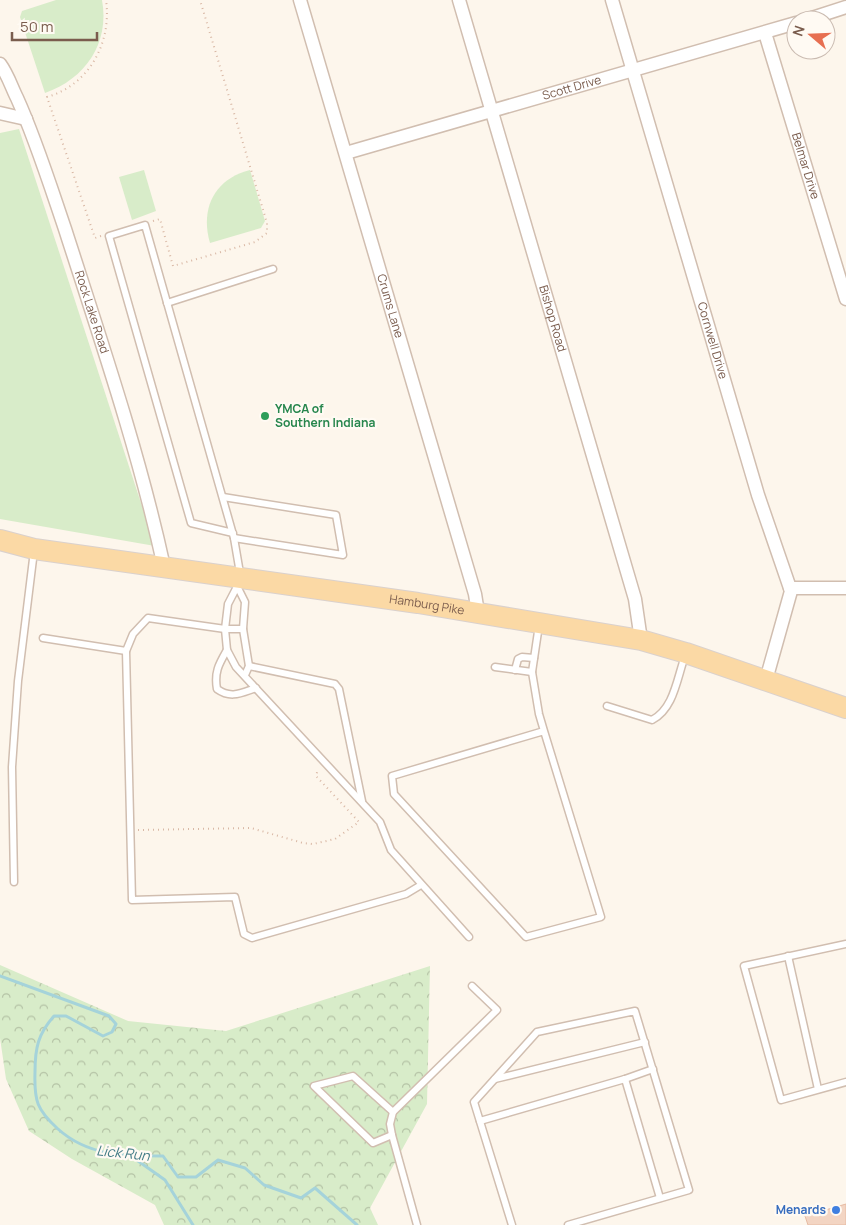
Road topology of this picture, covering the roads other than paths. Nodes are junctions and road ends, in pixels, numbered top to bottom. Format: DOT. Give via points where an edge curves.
graph roads {
  1 [pos="300,0"];
  2 [pos="459,0"];
  3 [pos="612,0"];
  4 [pos="786,26"];
  5 [pos="765,33"];
  6 [pos="0,64"];
  7 [pos="632,69"];
  8 [pos="493,112"];
  9 [pos="0,113"];
  10 [pos="26,118"];
  11 [pos="346,153"];
  12 [pos="273,270"];
  13 [pos="846,299"];
  14 [pos="167,303"];
  15 [pos="223,497"];
  16 [pos="234,536"];
  17 [pos="0,540"];
  18 [pos="34,549"];
  19 [pos="164,567"];
  20 [pos="240,583"];
  21 [pos="790,588"];
  22 [pos="846,588"];
  23 [pos="478,613"];
  24 [pos="539,622"];
  25 [pos="225,629"];
  26 [pos="243,629"];
  27 [pos="43,638"];
  28 [pos="641,640"];
  29 [pos="228,650"];
  30 [pos="126,651"];
  31 [pos="686,652"];
  32 [pos="534,658"];
  33 [pos="249,666"];
  34 [pos="495,667"];
  35 [pos="515,670"];
  36 [pos="532,672"];
  37 [pos="245,675"];
  38 [pos="766,680"];
  39 [pos="256,688"];
  40 [pos="607,706"];
  41 [pos="846,708"];
  42 [pos="544,731"];
  43 [pos="362,802"];
  44 [pos="14,882"];
  45 [pos="421,885"];
  46 [pos="469,938"];
  47 [pos="846,944"];
  48 [pos="788,956"];
  49 [pos="472,986"];
  50 [pos="645,1042"];
  51 [pos="653,1069"];
  52 [pos="494,1080"];
  53 [pos="626,1080"];
  54 [pos="846,1082"];
  55 [pos="818,1089"];
  56 [pos="393,1112"];
  57 [pos="480,1121"];
  58 [pos="392,1135"];
  59 [pos="660,1198"];
  60 [pos="417,1225"];
  61 [pos="512,1225"];
  62 [pos="568,1225"];
  1 -- 11 [label="street, Crums Lane"];
  2 -- 8 [label="street, Bishop Road"];
  3 -- 7 [label="street, Cornwell Drive"];
  4 -- 5 [label="street, Scott Drive"];
  5 -- 7 [label="street, Scott Drive"];
  5 -- 13 [label="street, Belmar Drive"];
  6 -- 10 [label="street, Rock Lake Road"];
  7 -- 8 [label="street, Scott Drive"];
  7 -- 21 [label="street, Cornwell Drive" via="778,560"];
  8 -- 11 [label="street, Scott Drive"];
  8 -- 28 [label="street, Bishop Road" via="635,599"];
  9 -- 10 [label="street"];
  10 -- 19 [label="street, Rock Lake Road" via="108,362 153,516"];
  11 -- 23 [label="street, Crums Lane"];
  12 -- 14 [label="lane"];
  14 -- 15 [label="lane"];
  14 -- 16 [label="lane" via="145,225 109,236 191,523"];
  15 -- 16 [label="lane"];
  15 -- 16 [label="lane" via="336,515 343,556"];
  16 -- 20 [label="lane"];
  17 -- 18 [label="main road, Hamburg Pike"];
  18 -- 19 [label="main road, Hamburg Pike"];
  18 -- 44 [label="lane" via="18,681 12,766"];
  19 -- 20 [label="main road, Hamburg Pike"];
  20 -- 23 [label="main road, Hamburg Pike"];
  20 -- 25 [label="lane" via="228,604"];
  20 -- 26 [label="lane" via="245,602"];
  21 -- 22 [label="street"];
  21 -- 38 [label="street"];
  23 -- 24 [label="main road, Hamburg Pike"];
  24 -- 28 [label="main road, Hamburg Pike"];
  24 -- 32 [label="lane"];
  25 -- 26 [label="lane"];
  25 -- 29 [label="lane"];
  25 -- 30 [label="lane" via="148,618 133,634"];
  26 -- 33 [label="lane"];
  27 -- 30 [label="lane"];
  28 -- 31 [label="main road, Hamburg Pike"];
  29 -- 37 [label="lane" via="236,667"];
  29 -- 39 [label="lane" via="217,668 217,689 235,695"];
  30 -- 45 [label="lane" via="132,900 235,897 244,934 252,938 406,894"];
  31 -- 38 [label="main road, Hamburg Pike"];
  31 -- 40 [label="lane" via="667,708 659,717 652,720"];
  32 -- 35 [label="lane" via="522,657"];
  32 -- 36 [label="lane"];
  33 -- 37 [label="lane"];
  33 -- 43 [label="lane" via="335,684 339,689"];
  34 -- 35 [label="lane"];
  35 -- 36 [label="lane"];
  36 -- 42 [label="lane"];
  37 -- 39 [label="lane"];
  38 -- 41 [label="main road, Hamburg Pike"];
  39 -- 43 [label="lane"];
  42 -- 42 [label="lane" via="601,917 526,937 394,794 392,776"];
  43 -- 45 [label="lane" via="380,822 390,850"];
  45 -- 46 [label="lane"];
  47 -- 48 [label="lane"];
  48 -- 55 [label="lane"];
  48 -- 55 [label="lane" via="744,966 782,1100"];
  49 -- 56 [label="lane" via="497,1010"];
  50 -- 51 [label="lane"];
  50 -- 52 [label="lane"];
  50 -- 52 [label="lane" via="635,1011 537,1032"];
  51 -- 53 [label="lane"];
  51 -- 59 [label="lane" via="689,1190"];
  52 -- 57 [label="lane" via="474,1102"];
  53 -- 57 [label="lane"];
  53 -- 59 [label="lane"];
  54 -- 55 [label="lane"];
  56 -- 58 [label="lane"];
  56 -- 58 [label="lane" via="353,1076 314,1086 373,1143"];
  57 -- 61 [label="lane"];
  58 -- 60 [label="lane"];
  59 -- 62 [label="lane"];
}
